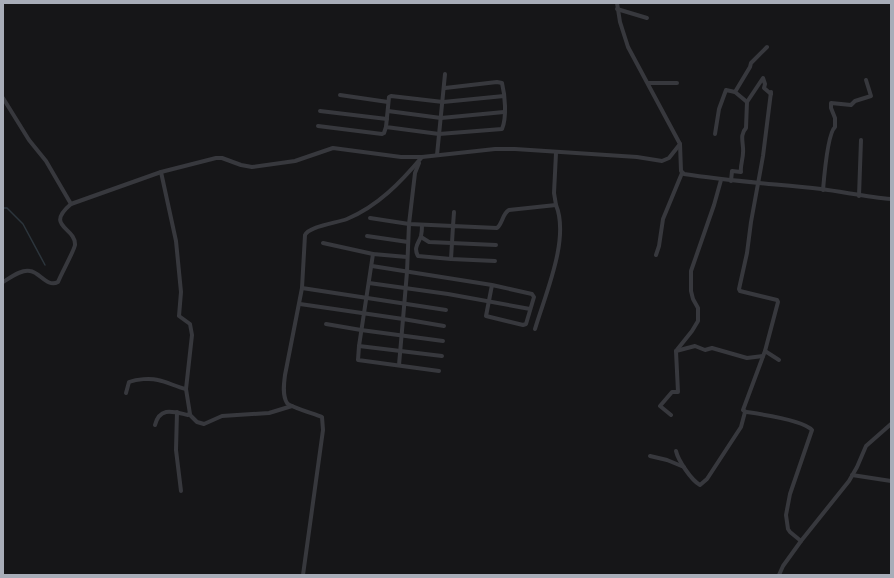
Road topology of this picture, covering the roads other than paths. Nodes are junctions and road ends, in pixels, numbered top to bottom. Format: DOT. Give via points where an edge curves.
graph roads {
  1 [pos="616,3"];
  2 [pos="617,9"];
  3 [pos="647,18"];
  4 [pos="767,47"];
  5 [pos="446,74"];
  6 [pos="866,80"];
  7 [pos="648,83"];
  8 [pos="677,83"];
  9 [pos="445,88"];
  10 [pos="735,92"];
  11 [pos="340,95"];
  12 [pos="504,96"];
  13 [pos="3,98"];
  14 [pos="388,102"];
  15 [pos="443,102"];
  16 [pos="747,102"];
  17 [pos="320,111"];
  18 [pos="388,111"];
  19 [pos="504,112"];
  20 [pos="441,118"];
  21 [pos="387,120"];
  22 [pos="318,126"];
  23 [pos="386,127"];
  24 [pos="439,134"];
  25 [pos="715,134"];
  26 [pos="862,140"];
  27 [pos="680,144"];
  28 [pos="556,153"];
  29 [pos="437,155"];
  30 [pos="422,157"];
  31 [pos="161,172"];
  32 [pos="682,173"];
  33 [pos="721,180"];
  34 [pos="731,181"];
  35 [pos="758,184"];
  36 [pos="823,190"];
  37 [pos="859,196"];
  38 [pos="891,199"];
  39 [pos="71,204"];
  40 [pos="556,205"];
  41 [pos="454,212"];
  42 [pos="370,218"];
  43 [pos="409,224"];
  44 [pos="422,225"];
  45 [pos="454,226"];
  46 [pos="367,236"];
  47 [pos="421,237"];
  48 [pos="408,242"];
  49 [pos="323,243"];
  50 [pos="452,244"];
  51 [pos="496,245"];
  52 [pos="374,254"];
  53 [pos="656,255"];
  54 [pos="407,258"];
  55 [pos="451,259"];
  56 [pos="495,261"];
  57 [pos="372,266"];
  58 [pos="407,272"];
  59 [pos="3,282"];
  60 [pos="369,283"];
  61 [pos="492,285"];
  62 [pos="302,288"];
  63 [pos="406,288"];
  64 [pos="367,298"];
  65 [pos="489,301"];
  66 [pos="300,304"];
  67 [pos="404,304"];
  68 [pos="530,309"];
  69 [pos="446,310"];
  70 [pos="364,313"];
  71 [pos="403,319"];
  72 [pos="326,324"];
  73 [pos="444,326"];
  74 [pos="535,329"];
  75 [pos="361,330"];
  76 [pos="402,335"];
  77 [pos="443,341"];
  78 [pos="359,346"];
  79 [pos="676,351"];
  80 [pos="765,351"];
  81 [pos="401,352"];
  82 [pos="442,356"];
  83 [pos="763,356"];
  84 [pos="779,360"];
  85 [pos="399,366"];
  86 [pos="439,371"];
  87 [pos="186,389"];
  88 [pos="126,392"];
  89 [pos="292,406"];
  90 [pos="177,412"];
  91 [pos="745,412"];
  92 [pos="189,414"];
  93 [pos="671,415"];
  94 [pos="891,424"];
  95 [pos="155,425"];
  96 [pos="676,451"];
  97 [pos="650,456"];
  98 [pos="684,467"];
  99 [pos="852,475"];
  100 [pos="891,481"];
  101 [pos="181,491"];
  102 [pos="801,541"];
  103 [pos="303,575"];
  104 [pos="779,575"];
  1 -- 2 [label="street"];
  2 -- 3 [label="street"];
  2 -- 7 [label="street" via="628,47"];
  4 -- 10 [label="street" via="750,63"];
  5 -- 9 [label="street"];
  6 -- 36 [label="street" via="871,96 855,101 851,105 830,103 835,128 832,130"];
  7 -- 8 [label="street"];
  7 -- 27 [label="street"];
  9 -- 12 [label="street" via="500,82"];
  9 -- 15 [label="street"];
  10 -- 16 [label="street"];
  10 -- 25 [label="street" via="726,90"];
  11 -- 14 [label="street"];
  12 -- 15 [label="street"];
  12 -- 19 [label="street"];
  13 -- 39 [label="street" via="29,140 46,161"];
  14 -- 15 [label="street" via="392,96"];
  14 -- 18 [label="street"];
  15 -- 20 [label="street"];
  16 -- 34 [label="street" via="741,172 732,171"];
  16 -- 35 [label="street" via="763,78 766,84 764,88 771,93"];
  17 -- 21 [label="street"];
  18 -- 20 [label="street"];
  18 -- 21 [label="street"];
  19 -- 20 [label="street"];
  19 -- 24 [label="street" via="501,130"];
  20 -- 24 [label="street"];
  21 -- 23 [label="street"];
  22 -- 23 [label="street" via="382,134"];
  23 -- 24 [label="street"];
  24 -- 29 [label="street"];
  26 -- 37 [label="street"];
  27 -- 28 [label="street" via="669,158 662,161 637,157"];
  27 -- 32 [label="street"];
  28 -- 29 [label="street" via="495,149"];
  28 -- 40 [label="street"];
  29 -- 30 [label="street"];
  30 -- 31 [label="street" via="401,157 333,148 278,164 252,167 219,158"];
  30 -- 43 [label="street" via="414,173"];
  30 -- 62 [label="street" via="404,178 375,203 346,219 307,232"];
  31 -- 39 [label="street"];
  31 -- 87 [label="street" via="176,241 181,292 178,316 192,328"];
  32 -- 33 [label="street"];
  32 -- 53 [label="street" via="663,219"];
  33 -- 34 [label="street"];
  33 -- 79 [label="street" via="691,271 690,285 698,308 698,320"];
  34 -- 35 [label="street"];
  35 -- 36 [label="street"];
  35 -- 80 [label="street" via="739,289 778,301"];
  36 -- 37 [label="street"];
  37 -- 38 [label="street"];
  39 -- 59 [label="street" via="62,212 61,222 73,237 75,244 58,282 50,283 27,271"];
  40 -- 45 [label="street" via="509,210 497,228"];
  40 -- 74 [label="street" via="560,228 559,246"];
  41 -- 45 [label="street"];
  42 -- 43 [label="street"];
  43 -- 44 [label="street"];
  43 -- 48 [label="street"];
  44 -- 45 [label="street"];
  44 -- 47 [label="street"];
  45 -- 50 [label="street"];
  46 -- 48 [label="street"];
  47 -- 50 [label="street" via="429,242"];
  47 -- 55 [label="street" via="416,250 418,256"];
  48 -- 54 [label="street"];
  49 -- 52 [label="street"];
  50 -- 51 [label="street"];
  50 -- 55 [label="street"];
  52 -- 54 [label="street"];
  52 -- 57 [label="street"];
  54 -- 58 [label="street"];
  55 -- 56 [label="street"];
  57 -- 58 [label="street"];
  57 -- 60 [label="street"];
  58 -- 61 [label="street"];
  58 -- 63 [label="street"];
  60 -- 63 [label="street"];
  60 -- 64 [label="street"];
  61 -- 65 [label="street"];
  61 -- 68 [label="street" via="533,295"];
  62 -- 64 [label="street"];
  62 -- 66 [label="street"];
  63 -- 65 [label="street"];
  63 -- 67 [label="street"];
  64 -- 67 [label="street"];
  64 -- 70 [label="street"];
  65 -- 68 [label="street"];
  65 -- 68 [label="street" via="486,316 523,325"];
  66 -- 70 [label="street"];
  66 -- 89 [label="street" via="284,384 285,398"];
  67 -- 69 [label="street"];
  67 -- 71 [label="street"];
  70 -- 71 [label="street"];
  70 -- 75 [label="street"];
  71 -- 73 [label="street"];
  71 -- 76 [label="street"];
  72 -- 75 [label="street"];
  75 -- 76 [label="street"];
  75 -- 78 [label="street"];
  76 -- 77 [label="street"];
  76 -- 81 [label="street"];
  78 -- 81 [label="street"];
  78 -- 85 [label="street" via="358,360"];
  79 -- 83 [label="street" via="695,346 747,358"];
  79 -- 93 [label="street" via="678,392 672,392 660,406"];
  80 -- 83 [label="street"];
  80 -- 84 [label="street"];
  81 -- 82 [label="street"];
  81 -- 85 [label="street"];
  83 -- 91 [label="street" via="743,410"];
  85 -- 86 [label="street"];
  87 -- 88 [label="street" via="152,379 129,382"];
  87 -- 92 [label="street"];
  89 -- 92 [label="street" via="269,413 222,416 204,424 197,422"];
  89 -- 103 [label="street" via="322,417 323,424"];
  90 -- 92 [label="street"];
  90 -- 95 [label="street" via="160,414"];
  90 -- 101 [label="street" via="176,450"];
  91 -- 98 [label="street" via="741,427 705,481 697,484"];
  91 -- 102 [label="street" via="783,418 812,430 790,494 786,515 788,529"];
  94 -- 99 [label="street" via="866,446"];
  96 -- 98 [label="street"];
  97 -- 98 [label="street"];
  99 -- 100 [label="street"];
  99 -- 102 [label="street"];
  102 -- 104 [label="street"];
}
